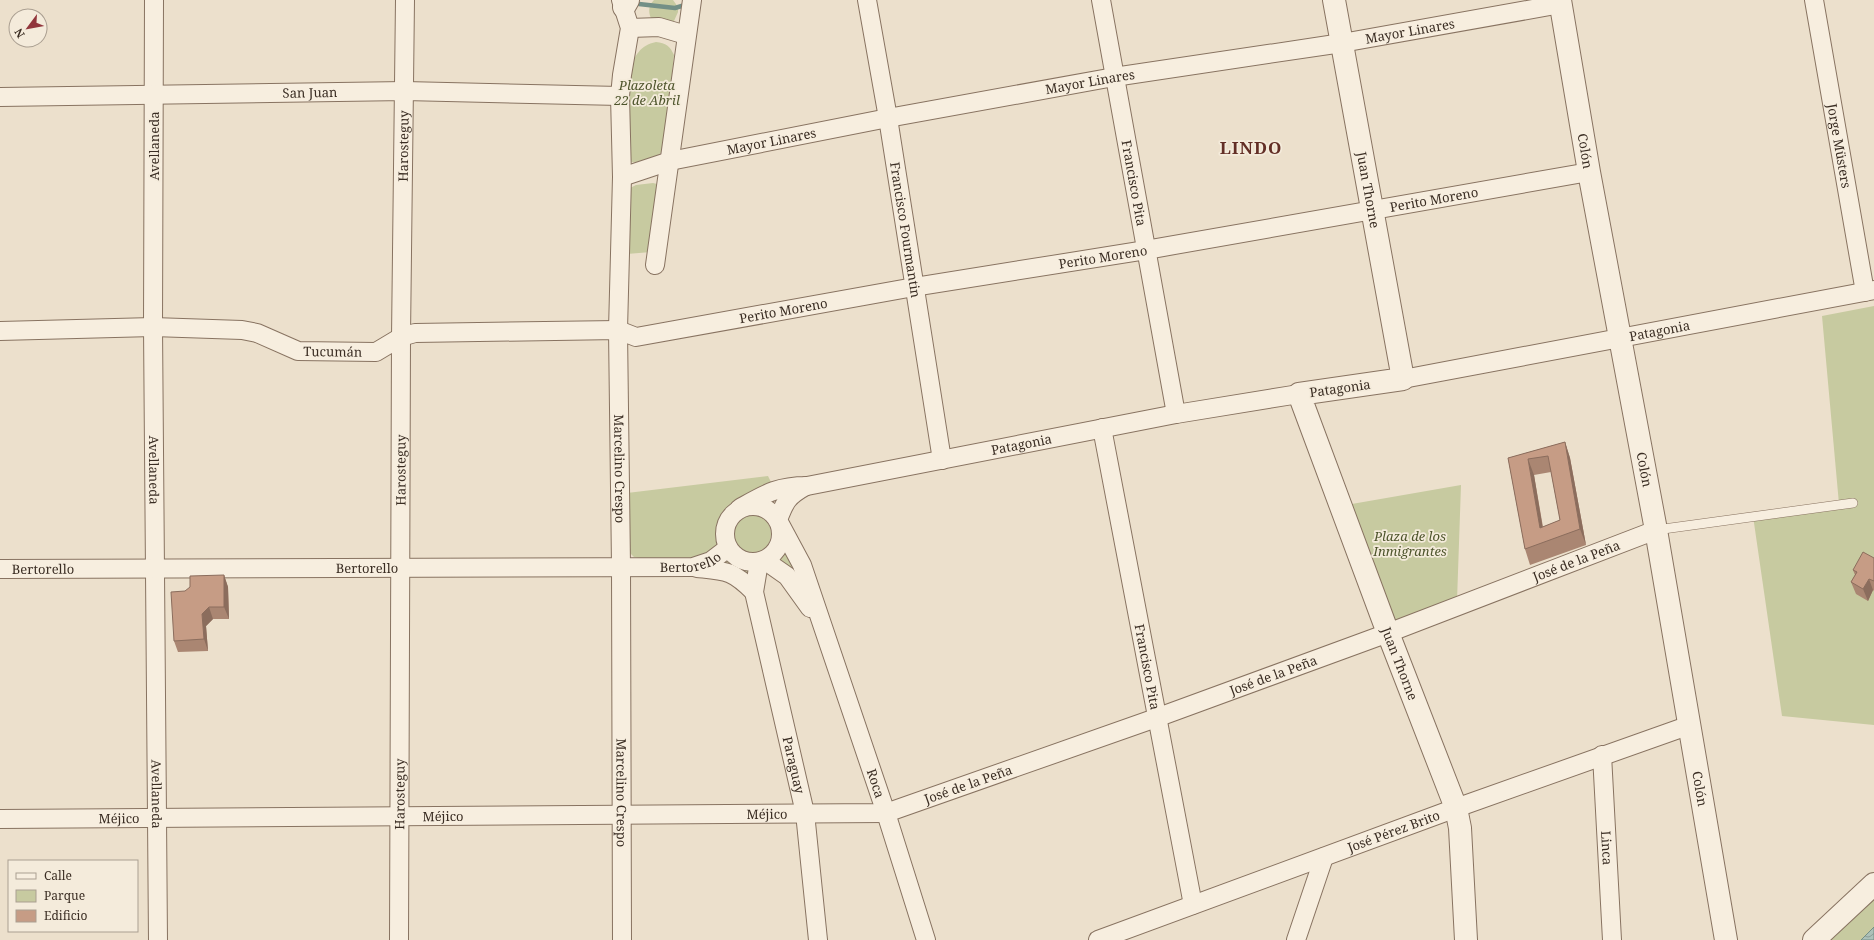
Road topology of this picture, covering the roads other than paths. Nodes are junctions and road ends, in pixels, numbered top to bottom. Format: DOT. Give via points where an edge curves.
graph roads {
  1 [pos="154,0"];
  2 [pos="406,0"];
  3 [pos="692,0"];
  4 [pos="867,0"];
  5 [pos="1101,0"];
  6 [pos="1334,0"];
  7 [pos="1814,0"];
  8 [pos="627,2"];
  9 [pos="1561,2"];
  10 [pos="630,28"];
  11 [pos="686,35"];
  12 [pos="1342,43"];
  13 [pos="1114,77"];
  14 [pos="405,91"];
  15 [pos="154,95"];
  16 [pos="620,96"];
  17 [pos="0,97"];
  18 [pos="888,118"];
  19 [pos="670,161"];
  20 [pos="1589,172"];
  21 [pos="622,177"];
  22 [pos="1372,210"];
  23 [pos="1146,250"];
  24 [pos="655,265"];
  25 [pos="914,287"];
  26 [pos="1869,291"];
  27 [pos="153,327"];
  28 [pos="0,330"];
  29 [pos="618,330"];
  30 [pos="401,337"];
  31 [pos="1619,338"];
  32 [pos="1403,379"];
  33 [pos="1299,394"];
  34 [pos="1176,414"];
  35 [pos="1102,428"];
  36 [pos="942,460"];
  37 [pos="807,486"];
  38 [pos="1853,503"];
  39 [pos="740,508"];
  40 [pos="779,522"];
  41 [pos="1656,530"];
  42 [pos="728,548"];
  43 [pos="762,561"];
  44 [pos="621,566"];
  45 [pos="401,567"];
  46 [pos="693,567"];
  47 [pos="155,568"];
  48 [pos="0,569"];
  49 [pos="754,592"];
  50 [pos="822,628"];
  51 [pos="1388,633"];
  52 [pos="1156,718"];
  53 [pos="1690,725"];
  54 [pos="1602,755"];
  55 [pos="1456,808"];
  56 [pos="805,813"];
  57 [pos="886,813"];
  58 [pos="622,815"];
  59 [pos="399,816"];
  60 [pos="156,818"];
  61 [pos="0,819"];
  62 [pos="1324,857"];
  63 [pos="1874,884"];
  64 [pos="1193,905"];
  65 [pos="158,940"];
  66 [pos="400,940"];
  67 [pos="622,940"];
  68 [pos="818,940"];
  69 [pos="926,940"];
  70 [pos="1098,940"];
  71 [pos="1296,940"];
  72 [pos="1466,940"];
  73 [pos="1612,940"];
  74 [pos="1726,940"];
  75 [pos="1814,940"];
  1 -- 15 [label="street, Avellaneda"];
  2 -- 14 [label="street, Harosteguy"];
  3 -- 11 [label="street"];
  4 -- 18 [label="street, Francisco Fourmantin"];
  5 -- 13 [label="street, Francisco Pita"];
  6 -- 12 [label="street, Juan Thorne"];
  7 -- 26 [label="street, Jorge Müsters"];
  8 -- 10 [label="street, Marcelino Crespo"];
  9 -- 12 [label="street, Mayor Linares"];
  9 -- 20 [label="street, Colón"];
  10 -- 11 [label="street" via="659,27"];
  10 -- 16 [label="street, Marcelino Crespo"];
  11 -- 19 [label="street"];
  12 -- 13 [label="street, Mayor Linares"];
  12 -- 22 [label="street, Juan Thorne"];
  13 -- 18 [label="street, Mayor Linares"];
  13 -- 23 [label="street, Francisco Pita"];
  14 -- 15 [label="street, San Juan"];
  14 -- 16 [label="street, San Juan"];
  14 -- 30 [label="street, Harosteguy"];
  15 -- 17 [label="street, San Juan"];
  15 -- 27 [label="street, Avellaneda"];
  16 -- 21 [label="street, Marcelino Crespo"];
  18 -- 19 [label="street, Mayor Linares"];
  18 -- 25 [label="street, Francisco Fourmantin"];
  19 -- 21 [label="street, Mayor Linares"];
  19 -- 24 [label="street"];
  20 -- 22 [label="street, Perito Moreno"];
  20 -- 31 [label="street, Colón"];
  21 -- 29 [label="street, Marcelino Crespo"];
  22 -- 23 [label="street, Perito Moreno"];
  22 -- 32 [label="street, Juan Thorne"];
  23 -- 25 [label="street, Perito Moreno"];
  23 -- 34 [label="street, Francisco Pita"];
  25 -- 29 [label="street, Perito Moreno" via="636,337"];
  25 -- 36 [label="street, Francisco Fourmantin"];
  26 -- 31 [label="street, Patagonia"];
  27 -- 28 [label="street, Tucumán"];
  27 -- 30 [label="street, Tucumán" via="242,330 257,333 298,351 376,352"];
  27 -- 47 [label="street, Avellaneda"];
  29 -- 30 [label="street, Tucumán" via="415,334"];
  29 -- 44 [label="street, Marcelino Crespo"];
  30 -- 45 [label="street, Harosteguy"];
  31 -- 32 [label="street, Patagonia"];
  31 -- 41 [label="street, Colón"];
  32 -- 33 [label="street, Patagonia"];
  33 -- 34 [label="street, Patagonia"];
  33 -- 51 [label="street, Juan Thorne"];
  34 -- 35 [label="street, Patagonia"];
  35 -- 36 [label="street, Patagonia"];
  35 -- 52 [label="street, Francisco Pita"];
  36 -- 37 [label="street, Patagonia"];
  37 -- 39 [label="street, Patagonia" via="769,491"];
  37 -- 40 [label="street, Patagonia" via="787,499"];
  38 -- 41 [label="lane"];
  39 -- 40 [label="street" via="749,505 768,509"];
  39 -- 42 [label="street" via="732,514 724,530"];
  40 -- 43 [label="street" via="780,543 776,551"];
  40 -- 50 [label="street" via="802,565"];
  41 -- 51 [label="street, José de la Peña"];
  41 -- 53 [label="street, Colón"];
  42 -- 43 [label="street" via="742,560"];
  42 -- 46 [label="street, Bertorello" via="711,561"];
  43 -- 49 [label="street, Paraguay"];
  43 -- 50 [label="street" via="787,576"];
  44 -- 45 [label="street, Bertorello"];
  44 -- 46 [label="street, Bertorello"];
  44 -- 58 [label="street, Marcelino Crespo"];
  45 -- 47 [label="street, Bertorello"];
  45 -- 59 [label="street, Harosteguy"];
  46 -- 49 [label="street" via="733,573"];
  47 -- 48 [label="street, Bertorello"];
  47 -- 60 [label="street, Avellaneda"];
  49 -- 56 [label="street, Paraguay"];
  50 -- 57 [label="street, Roca"];
  51 -- 52 [label="street, José de la Peña"];
  51 -- 55 [label="street, Juan Thorne"];
  52 -- 57 [label="street, José de la Peña"];
  52 -- 64 [label="street, Francisco Pita"];
  53 -- 54 [label="street, José Pérez Brito"];
  53 -- 74 [label="street, Colón"];
  54 -- 55 [label="street, José Pérez Brito"];
  54 -- 73 [label="street, Linca"];
  55 -- 62 [label="street, José Pérez Brito"];
  55 -- 72 [label="street, Juan Thorne" via="1460,828"];
  56 -- 57 [label="street, Méjico"];
  56 -- 58 [label="street, Méjico"];
  56 -- 68 [label="street, Paraguay"];
  57 -- 69 [label="street, Roca"];
  58 -- 59 [label="street, Méjico"];
  58 -- 67 [label="street, Marcelino Crespo"];
  59 -- 60 [label="street, Méjico"];
  59 -- 66 [label="street, Harosteguy"];
  60 -- 61 [label="street, Méjico"];
  60 -- 65 [label="street, Avellaneda"];
  62 -- 64 [label="street, José Pérez Brito"];
  62 -- 71 [label="street"];
  63 -- 75 [label="street"];
  64 -- 70 [label="street, José Pérez Brito"];
}
